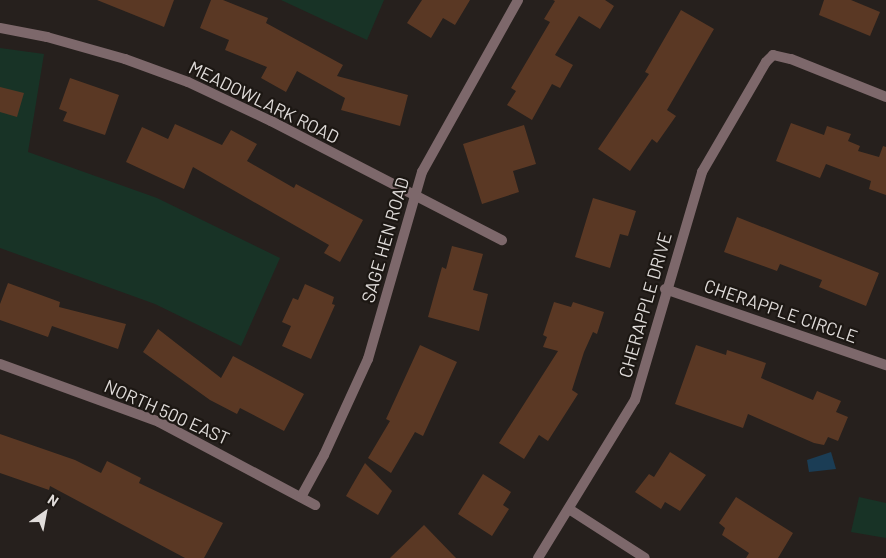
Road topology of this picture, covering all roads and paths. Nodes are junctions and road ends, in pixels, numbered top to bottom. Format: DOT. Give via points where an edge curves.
graph roads {
  1 [pos="518,0"];
  2 [pos="0,28"];
  3 [pos="886,98"];
  4 [pos="413,195"];
  5 [pos="502,240"];
  6 [pos="665,289"];
  7 [pos="0,364"];
  8 [pos="886,365"];
  9 [pos="301,497"];
  10 [pos="315,505"];
  11 [pos="569,509"];
  12 [pos="538,558"];
  13 [pos="645,558"];
  1 -- 4 [label="street, SAGE HEN ROAD" via="422,172"];
  2 -- 4 [label="street, MEADOWLARK ROAD" via="47,37 125,59 188,82 271,120"];
  3 -- 6 [label="street, CHERAPPLE DRIVE" via="773,55 702,172"];
  4 -- 5 [label="street, MEADOWLARK ROAD"];
  4 -- 9 [label="street, SAGE HEN ROAD" via="368,359"];
  6 -- 8 [label="street, CHERAPPLE CIRCLE"];
  6 -- 11 [label="street, CHERAPPLE DRIVE" via="635,400"];
  7 -- 9 [label="street, NORTH 500 EAST" via="159,422"];
  9 -- 10 [label="street, NORTH 500 EAST"];
  11 -- 12 [label="street, CHERAPPLE DRIVE"];
  11 -- 13 [label="street"];
}
